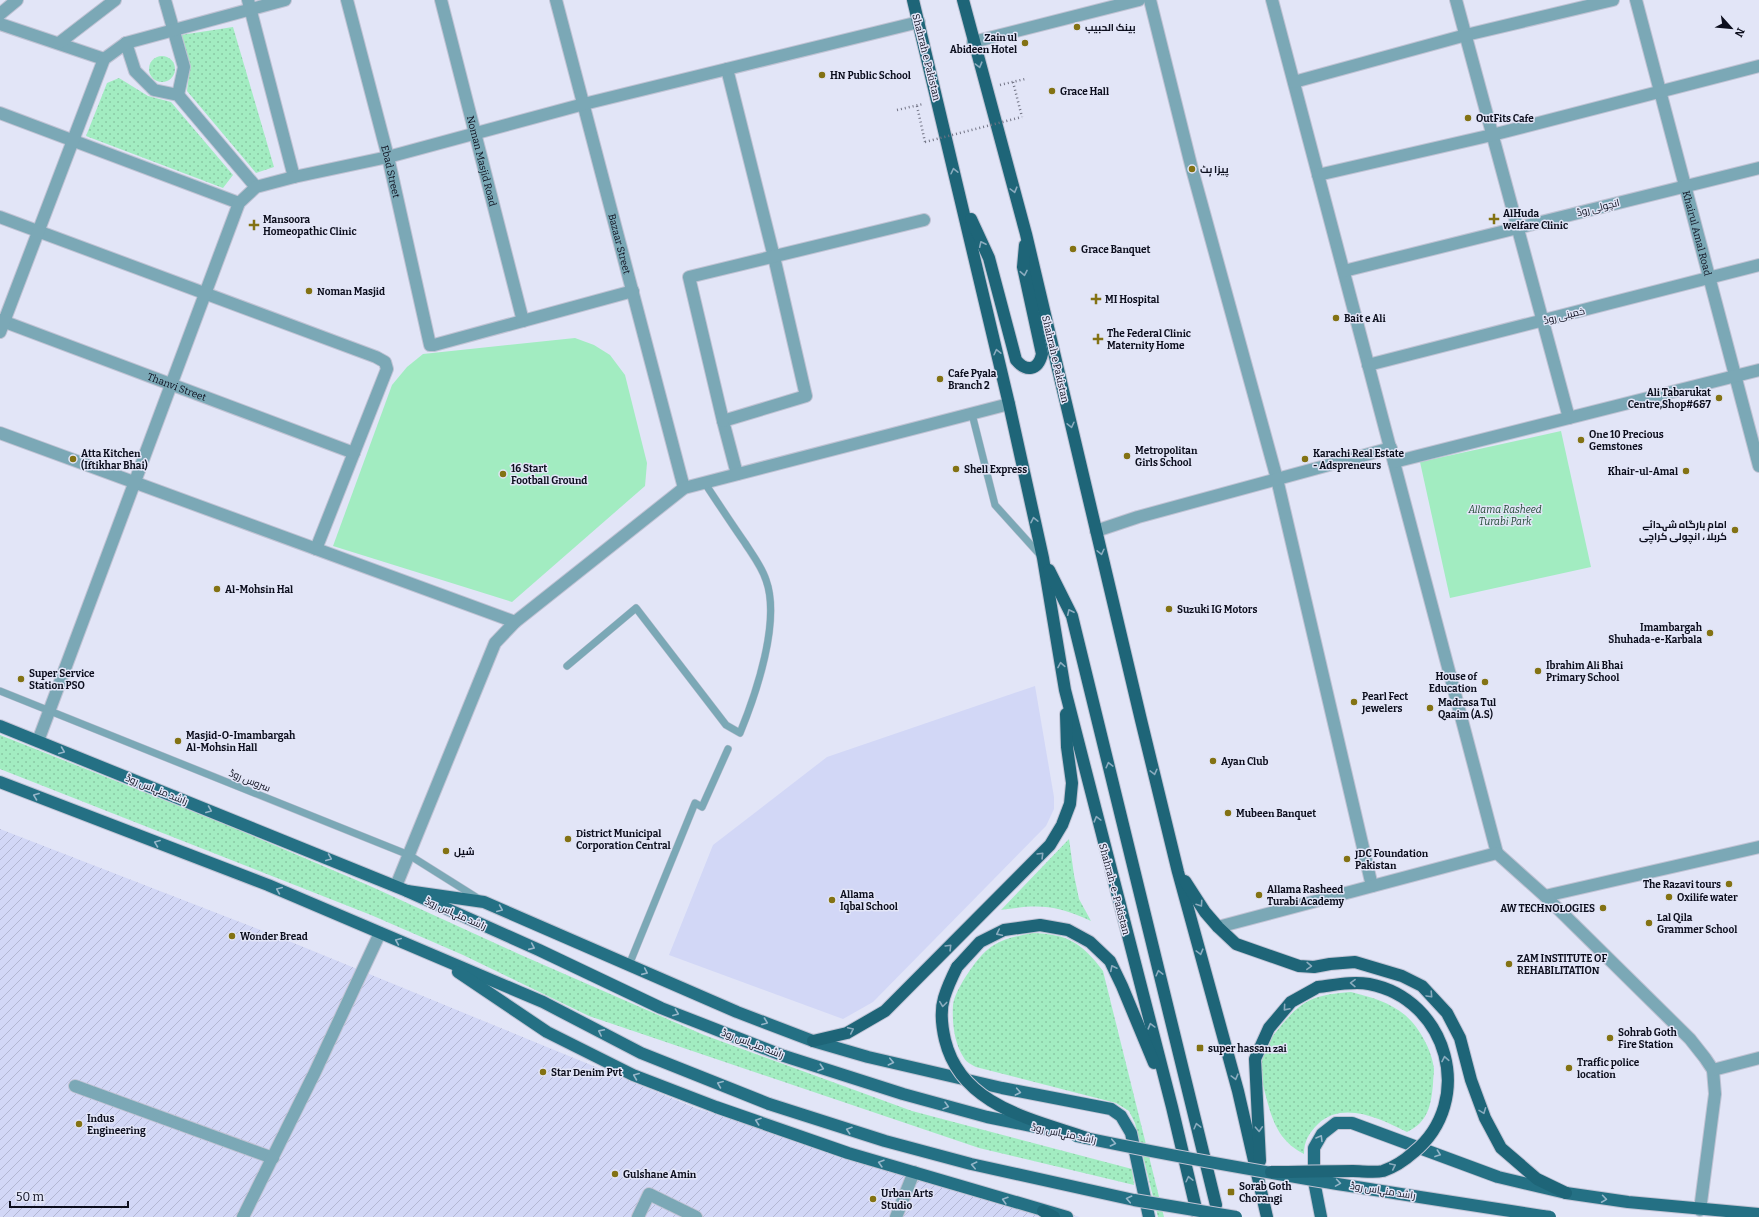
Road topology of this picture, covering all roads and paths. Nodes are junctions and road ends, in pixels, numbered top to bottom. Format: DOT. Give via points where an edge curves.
graph roads {
  1 [pos="17,0"];
  2 [pos="115,0"];
  3 [pos="165,0"];
  4 [pos="285,0"];
  5 [pos="347,0"];
  6 [pos="442,0"];
  7 [pos="556,0"];
  8 [pos="913,0"];
  9 [pos="963,0"];
  10 [pos="1139,0"];
  11 [pos="1150,0"];
  12 [pos="1272,0"];
  13 [pos="1456,0"];
  14 [pos="1613,0"];
  15 [pos="1636,0"];
  16 [pos="249,5"];
  17 [pos="0,14"];
  18 [pos="919,22"];
  19 [pos="0,24"];
  20 [pos="173,30"];
  21 [pos="1466,35"];
  22 [pos="973,42"];
  23 [pos="59,43"];
  24 [pos="126,43"];
  25 [pos="104,59"];
  26 [pos="1759,66"];
  27 [pos="727,70"];
  28 [pos="1025,79"];
  29 [pos="1014,82"];
  30 [pos="1294,82"];
  31 [pos="986,88"];
  32 [pos="1661,92"];
  33 [pos="178,95"];
  34 [pos="938,101"];
  35 [pos="584,104"];
  36 [pos="917,106"];
  37 [pos="897,110"];
  38 [pos="0,113"];
  39 [pos="475,133"];
  40 [pos="1492,135"];
  41 [pos="73,139"];
  42 [pos="388,157"];
  43 [pos="1759,168"];
  44 [pos="1318,175"];
  45 [pos="294,177"];
  46 [pos="1685,185"];
  47 [pos="256,187"];
  48 [pos="960,196"];
  49 [pos="239,203"];
  50 [pos="0,217"];
  51 [pos="924,220"];
  52 [pos="1517,228"];
  53 [pos="38,231"];
  54 [pos="1026,234"];
  55 [pos="774,257"];
  56 [pos="1759,265"];
  57 [pos="1344,272"];
  58 [pos="1710,279"];
  59 [pos="633,291"];
  60 [pos="205,292"];
  61 [pos="1544,320"];
  62 [pos="522,321"];
  63 [pos="1,325"];
  64 [pos="1368,365"];
  65 [pos="1759,370"];
  66 [pos="1735,375"];
  67 [pos="171,385"];
  68 [pos="1009,404"];
  69 [pos="972,414"];
  70 [pos="1569,418"];
  71 [pos="723,420"];
  72 [pos="0,433"];
  73 [pos="1391,448"];
  74 [pos="354,453"];
  75 [pos="1394,462"];
  76 [pos="1759,466"];
  77 [pos="737,474"];
  78 [pos="1277,479"];
  79 [pos="135,482"];
  80 [pos="704,482"];
  81 [pos="684,488"];
  82 [pos="1096,531"];
  83 [pos="316,549"];
  84 [pos="1043,558"];
  85 [pos="514,622"];
  86 [pos="567,666"];
  87 [pos="1065,690"];
  88 [pos="0,691"];
  89 [pos="50,710"];
  90 [pos="0,726"];
  91 [pos="38,741"];
  92 [pos="728,749"];
  93 [pos="0,782"];
  94 [pos="1759,847"];
  95 [pos="1497,854"];
  96 [pos="408,855"];
  97 [pos="1178,872"];
  98 [pos="396,886"];
  99 [pos="1372,886"];
  100 [pos="407,891"];
  101 [pos="1545,896"];
  102 [pos="484,902"];
  103 [pos="1218,927"];
  104 [pos="380,933"];
  105 [pos="434,956"];
  106 [pos="630,965"];
  107 [pos="813,1041"];
  108 [pos="1759,1058"];
  109 [pos="1713,1070"];
  110 [pos="75,1086"];
  111 [pos="1172,1107"];
  112 [pos="1087,1138"];
  113 [pos="273,1158"];
  114 [pos="914,1172"];
  115 [pos="1271,1172"];
  116 [pos="1566,1193"];
  117 [pos="1262,1195"];
  118 [pos="1216,1205"];
  119 [pos="1700,1210"];
  120 [pos="1043,1211"];
  121 [pos="1759,1214"];
  122 [pos="243,1217"];
  123 [pos="638,1217"];
  124 [pos="696,1217"];
  125 [pos="896,1217"];
  126 [pos="1054,1217"];
  127 [pos="1068,1217"];
  128 [pos="1149,1217"];
  129 [pos="1198,1217"];
  130 [pos="1236,1217"];
  131 [pos="1267,1217"];
  132 [pos="1321,1217"];
  133 [pos="1550,1217"];
  1 -- 17 [label="street"];
  2 -- 23 [label="street"];
  3 -- 20 [label="street"];
  4 -- 16 [label="street"];
  5 -- 42 [label="street, Ebad Street"];
  6 -- 39 [label="street, Noman Masjid Road"];
  7 -- 35 [label="street, Bazaar Street"];
  8 -- 18 [label="highway, Shahrah e Pakistan"];
  9 -- 22 [label="highway, Shahrah e Pakistan"];
  10 -- 22 [label="street"];
  11 -- 78 [label="street" via="1192,169"];
  12 -- 30 [label="street"];
  13 -- 21 [label="street"];
  14 -- 21 [label="street"];
  15 -- 32 [label="street, Khairul Amal Road"];
  16 -- 20 [label="street"];
  16 -- 45 [label="street"];
  18 -- 27 [label="street"];
  18 -- 34 [label="highway, Shahrah e Pakistan"];
  19 -- 23 [label="street"];
  20 -- 24 [label="street"];
  20 -- 33 [label="street" via="184,67"];
  21 -- 30 [label="street"];
  21 -- 40 [label="street"];
  22 -- 31 [label="highway, Shahrah e Pakistan, one-way"];
  23 -- 25 [label="street"];
  24 -- 25 [label="street"];
  24 -- 33 [label="street" via="134,72 154,90"];
  25 -- 41 [label="street"];
  26 -- 32 [label="street"];
  27 -- 35 [label="street"];
  27 -- 55 [label="street"];
  28 -- 29 [label="path"];
  29 -- 31 [label="path"];
  29 -- 36 [label="path, bridge" via="1022,117 925,142"];
  30 -- 44 [label="street"];
  31 -- 54 [label="highway, Shahrah e Pakistan, one-way"];
  32 -- 40 [label="street"];
  32 -- 46 [label="street, Khairul Amal Road"];
  33 -- 47 [label="street"];
  34 -- 36 [label="path"];
  48 -- 34 [label="highway, Shahrah e Pakistan, one-way"];
  35 -- 39 [label="street"];
  35 -- 59 [label="street, Bazaar Street"];
  36 -- 37 [label="path"];
  38 -- 41 [label="street"];
  39 -- 42 [label="street"];
  39 -- 62 [label="street, Noman Masjid Road"];
  40 -- 44 [label="street"];
  40 -- 52 [label="street"];
  41 -- 49 [label="street"];
  41 -- 53 [label="street"];
  42 -- 45 [label="street"];
  42 -- 62 [label="street, Ebad Street" via="430,345"];
  43 -- 46 [label="street, انچولی روڈ"];
  44 -- 57 [label="street"];
  45 -- 47 [label="street"];
  46 -- 52 [label="street, انچولی روڈ"];
  46 -- 58 [label="street, Khairul Amal Road"];
  47 -- 49 [label="street"];
  54 -- 48 [label="highway, one-way" via="1023,267 1042,354 1040,361 1027,369 1016,360 989,258"];
  68 -- 48 [label="highway, Shahrah e Pakistan, one-way"];
  49 -- 60 [label="street"];
  50 -- 53 [label="street"];
  51 -- 55 [label="street"];
  52 -- 57 [label="street, انچولی روڈ"];
  52 -- 61 [label="street"];
  53 -- 60 [label="street"];
  53 -- 63 [label="street"];
  54 -- 82 [label="highway, Shahrah e Pakistan, one-way"];
  55 -- 71 [label="street" via="806,396"];
  55 -- 71 [label="street" via="689,277"];
  56 -- 58 [label="street, خمینی روڈ"];
  57 -- 64 [label="street"];
  58 -- 61 [label="street, خمینی روڈ"];
  58 -- 66 [label="street, Khairul Amal Road"];
  59 -- 62 [label="street"];
  59 -- 81 [label="street, Bazaar Street"];
  60 -- 67 [label="street"];
  60 -- 74 [label="street" via="385,362 387,369"];
  61 -- 64 [label="street, خمینی روڈ"];
  61 -- 70 [label="street"];
  63 -- 67 [label="street, Thanvi Street"];
  64 -- 73 [label="street"];
  65 -- 66 [label="street"];
  66 -- 70 [label="street"];
  66 -- 76 [label="street, Khairul Amal Road"];
  67 -- 74 [label="street, Thanvi Street"];
  67 -- 79 [label="street"];
  68 -- 69 [label="street"];
  84 -- 68 [label="highway, Shahrah e Pakistan, one-way"];
  69 -- 77 [label="street"];
  69 -- 84 [label="lane" via="995,504"];
  70 -- 75 [label="street"];
  71 -- 77 [label="street"];
  72 -- 79 [label="street"];
  73 -- 75 [label="street"];
  73 -- 78 [label="street"];
  74 -- 83 [label="street"];
  75 -- 95 [label="street"];
  77 -- 80 [label="street"];
  78 -- 82 [label="street"];
  78 -- 99 [label="street"];
  79 -- 83 [label="street"];
  79 -- 89 [label="street"];
  80 -- 81 [label="street"];
  80 -- 86 [label="lane" via="752,554 766,580 771,610 767,648 753,701 740,733 726,725 636,608"];
  81 -- 85 [label="street"];
  82 -- 97 [label="highway, Shahrah e Pakistan, one-way"];
  83 -- 85 [label="street"];
  87 -- 84 [label="highway, Shahrah-e-Pakistan, one-way"];
  118 -- 84 [label="highway, one-way" via="1072,616"];
  85 -- 96 [label="street" via="495,643"];
  107 -- 87 [label="highway, one-way" via="847,1033 886,1011 1050,845 1062,825 1070,804 1072,783 1066,747"];
  111 -- 87 [label="highway, Shahrah-e-Pakistan, one-way"];
  88 -- 89 [label="lane, سروس روڈ"];
  89 -- 91 [label="street"];
  89 -- 96 [label="lane, سروس روڈ"];
  90 -- 91 [label="main road, راشد منہاس روڈ"];
  91 -- 98 [label="main road, راشد منہاس روڈ, one-way"];
  92 -- 106 [label="lane" via="702,807 695,803"];
  104 -- 93 [label="main road, one-way" via="268,885"];
  94 -- 101 [label="street"];
  95 -- 99 [label="street"];
  95 -- 101 [label="street"];
  96 -- 98 [label="street"];
  96 -- 102 [label="lane, سروس روڈ"];
  97 -- 103 [label="highway, one-way"];
  97 -- 117 [label="highway, one-way" via="1238,1091"];
  98 -- 100 [label="main road, راشد منہاس روڈ"];
  99 -- 103 [label="street"];
  100 -- 102 [label="main road"];
  100 -- 112 [label="main road, راشد منہاس روڈ, one-way, bridge" via="661,1008 784,1056 988,1117"];
  101 -- 109 [label="street" via="1690,1039"];
  102 -- 106 [label="main road, one-way"];
  103 -- 116 [label="highway, one-way" via="1236,944 1299,966 1355,962 1402,976 1422,986 1447,1014 1460,1038 1471,1080 1485,1118 1501,1148 1537,1179"];
  105 -- 104 [label="main road, one-way"];
  104 -- 113 [label="street"];
  114 -- 105 [label="main road, one-way" via="848,1153 633,1076 547,1032"];
  130 -- 105 [label="main road, one-way, bridge" via="1134,1200 971,1164 885,1141 769,1104 641,1052 543,1002"];
  106 -- 107 [label="main road, one-way" via="737,1012"];
  107 -- 128 [label="main road, one-way" via="868,1057 1002,1088 1111,1109 1121,1116 1131,1134"];
  108 -- 109 [label="street"];
  109 -- 119 [label="street" via="1715,1094"];
  110 -- 113 [label="street"];
  111 -- 112 [label="highway, one-way, bridge" via="1110,961 1090,942 1068,930 1040,925 1004,930 980,942 957,967 944,999 942,1027 948,1054 963,1079 987,1100 1014,1113"];
  129 -- 111 [label="highway, Shahrah-e-Pakistan, one-way"];
  112 -- 115 [label="main road, راشد منہاس روڈ, one-way, bridge"];
  113 -- 122 [label="street"];
  120 -- 114 [label="main road, one-way"];
  114 -- 125 [label="street"];
  115 -- 117 [label="highway, one-way, bridge" via="1382,1171 1403,1161 1426,1142 1443,1113 1449,1085 1446,1057 1436,1032 1420,1009 1397,994 1369,984 1349,983 1318,987 1291,1002 1269,1028 1255,1059"];
  115 -- 133 [label="main road, راشد منہاس روڈ, one-way, bridge"];
  116 -- 119 [label="main road, one-way"];
  132 -- 116 [label="main road, one-way" via="1314,1181 1314,1148 1322,1134 1336,1123 1352,1123 1498,1177"];
  117 -- 131 [label="highway"];
  119 -- 121 [label="main road"];
  120 -- 126 [label="highway"];
  120 -- 127 [label="main road"];
  123 -- 124 [label="street" via="649,1194"];
}
